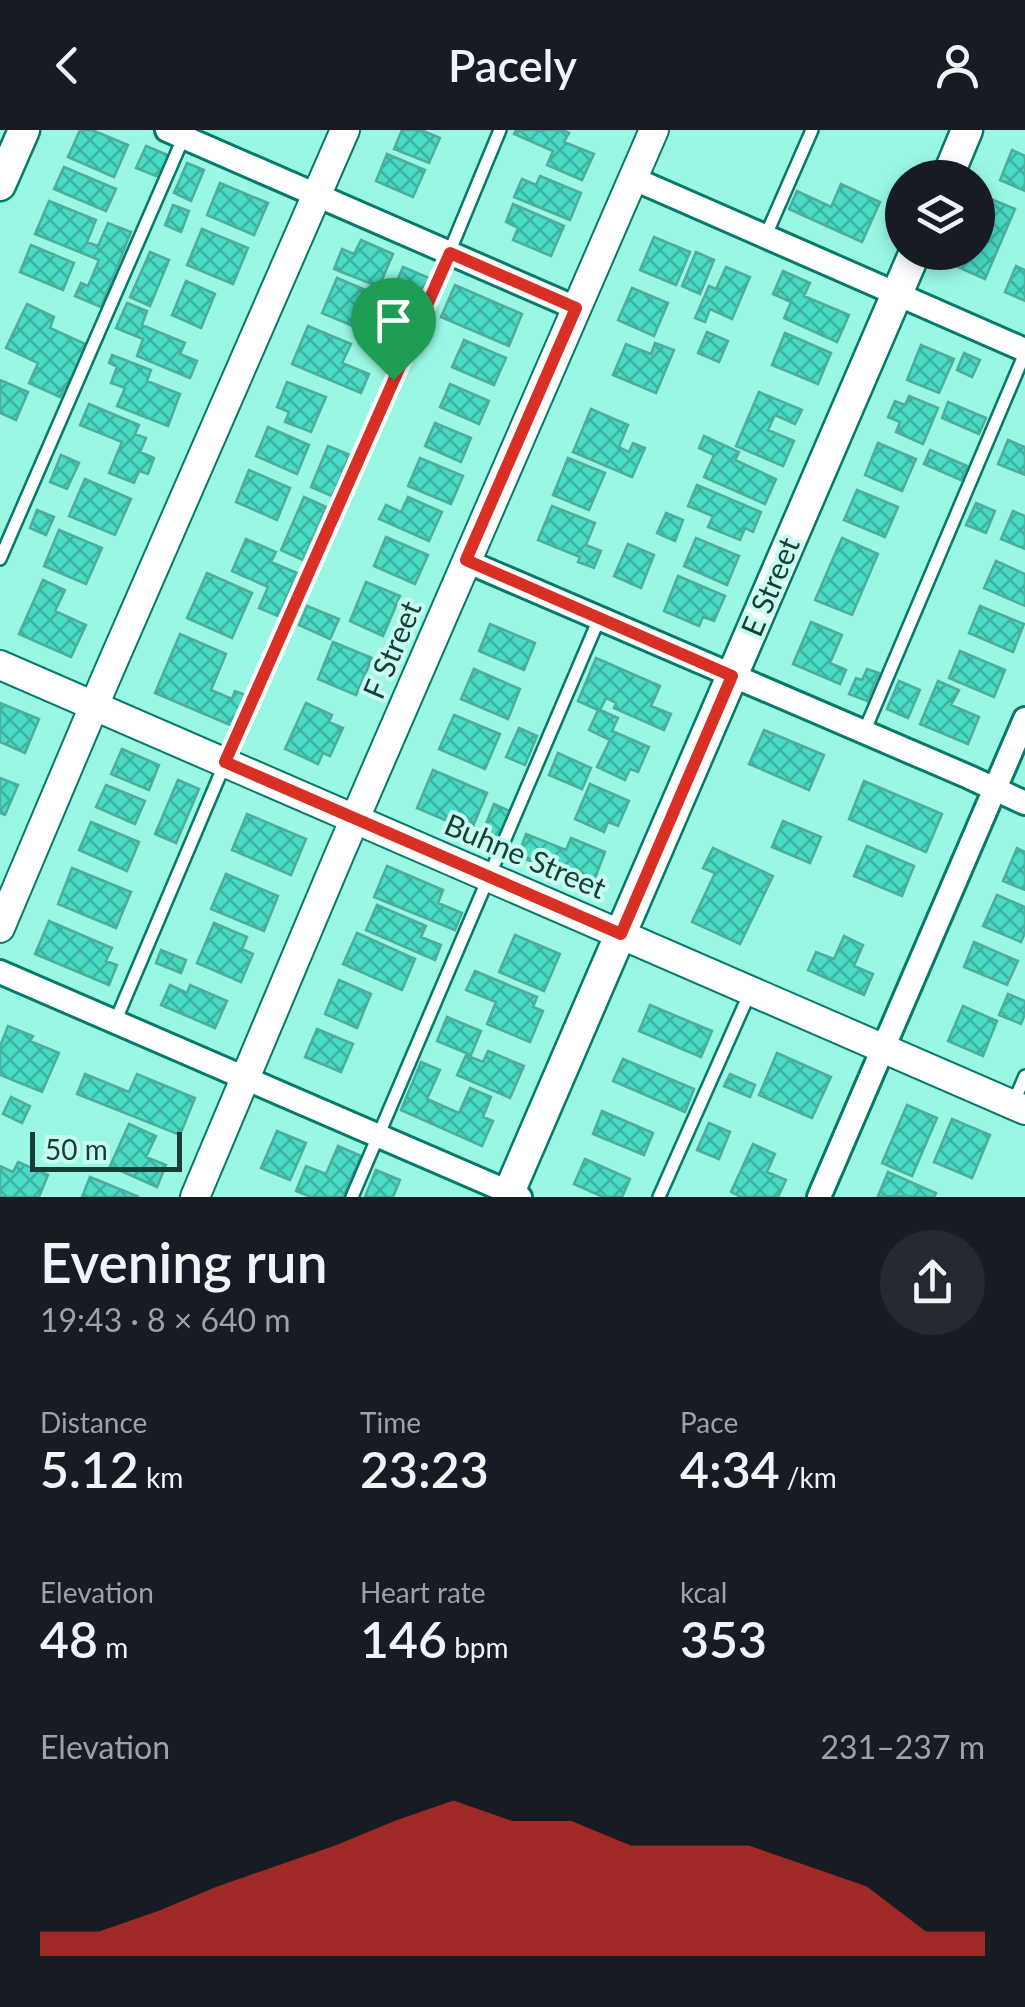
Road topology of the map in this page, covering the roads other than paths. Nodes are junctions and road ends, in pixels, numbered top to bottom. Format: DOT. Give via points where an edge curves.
graph roads {
  1 [pos="24,130"];
  2 [pos="345,130"];
  3 [pos="500,130"];
  4 [pos="654,130"];
  5 [pos="812,130"];
  6 [pos="967,130"];
  7 [pos="179,132"];
  8 [pos="954,160"];
  9 [pos="632,178"];
  10 [pos="0,185"];
  11 [pos="316,195"];
  12 [pos="766,234"];
  13 [pos="450,253"];
  14 [pos="908,270"];
  15 [pos="898,294"];
  16 [pos="576,308"];
  17 [pos="1025,351"];
  18 [pos="0,559"];
  19 [pos="466,560"];
  20 [pos="599,618"];
  21 [pos="0,665"];
  22 [pos="732,676"];
  23 [pos="94,706"];
  24 [pos="1025,719"];
  25 [pos="864,732"];
  26 [pos="225,762"];
  27 [pos="995,789"];
  28 [pos="1025,803"];
  29 [pos="355,820"];
  30 [pos="490,877"];
  31 [pos="0,928"];
  32 [pos="621,934"];
  33 [pos="0,972"];
  34 [pos="750,990"];
  35 [pos="115,1022"];
  36 [pos="883,1048"];
  37 [pos="1025,1076"];
  38 [pos="246,1078"];
  39 [pos="1019,1107"];
  40 [pos="378,1135"];
  41 [pos="512,1195"];
  42 [pos="194,1197"];
  43 [pos="352,1197"];
  44 [pos="659,1197"];
  45 [pos="818,1197"];
  1 -- 10 [label="main road"];
  2 -- 11 [label="street"];
  3 -- 13 [label="lane"];
  4 -- 9 [label="street, F Street"];
  5 -- 12 [label="lane"];
  6 -- 8 [label="main road"];
  7 -- 11 [label="street"];
  7 -- 18 [label="lane"];
  9 -- 12 [label="street"];
  9 -- 16 [label="street, F Street"];
  11 -- 13 [label="street"];
  11 -- 23 [label="street"];
  12 -- 15 [label="street"];
  13 -- 16 [label="street"];
  13 -- 26 [label="lane"];
  14 -- 15 [label="main road, E Street"];
  15 -- 17 [label="street"];
  15 -- 22 [label="main road, E Street"];
  16 -- 19 [label="street, F Street"];
  17 -- 25 [label="lane"];
  19 -- 20 [label="street"];
  19 -- 29 [label="street, F Street"];
  20 -- 22 [label="street"];
  20 -- 30 [label="lane"];
  21 -- 23 [label="street, Buhne Street"];
  22 -- 25 [label="street"];
  22 -- 32 [label="main road, E Street"];
  23 -- 26 [label="street, Buhne Street"];
  23 -- 31 [label="street"];
  24 -- 27 [label="street"];
  25 -- 27 [label="street"];
  26 -- 29 [label="street, Buhne Street"];
  26 -- 35 [label="lane"];
  27 -- 28 [label="street"];
  27 -- 36 [label="street"];
  29 -- 30 [label="street, Buhne Street"];
  29 -- 38 [label="street, F Street"];
  30 -- 32 [label="street, Buhne Street"];
  30 -- 40 [label="lane"];
  32 -- 34 [label="street, Buhne Street"];
  32 -- 41 [label="main road, E Street"];
  33 -- 35 [label="street"];
  34 -- 36 [label="street, Buhne Street"];
  34 -- 44 [label="lane"];
  35 -- 38 [label="street"];
  36 -- 39 [label="street, Buhne Street"];
  36 -- 45 [label="street"];
  37 -- 39 [label="lane"];
  38 -- 40 [label="street"];
  38 -- 42 [label="street, F Street"];
  40 -- 41 [label="street"];
  40 -- 43 [label="lane"];
}
